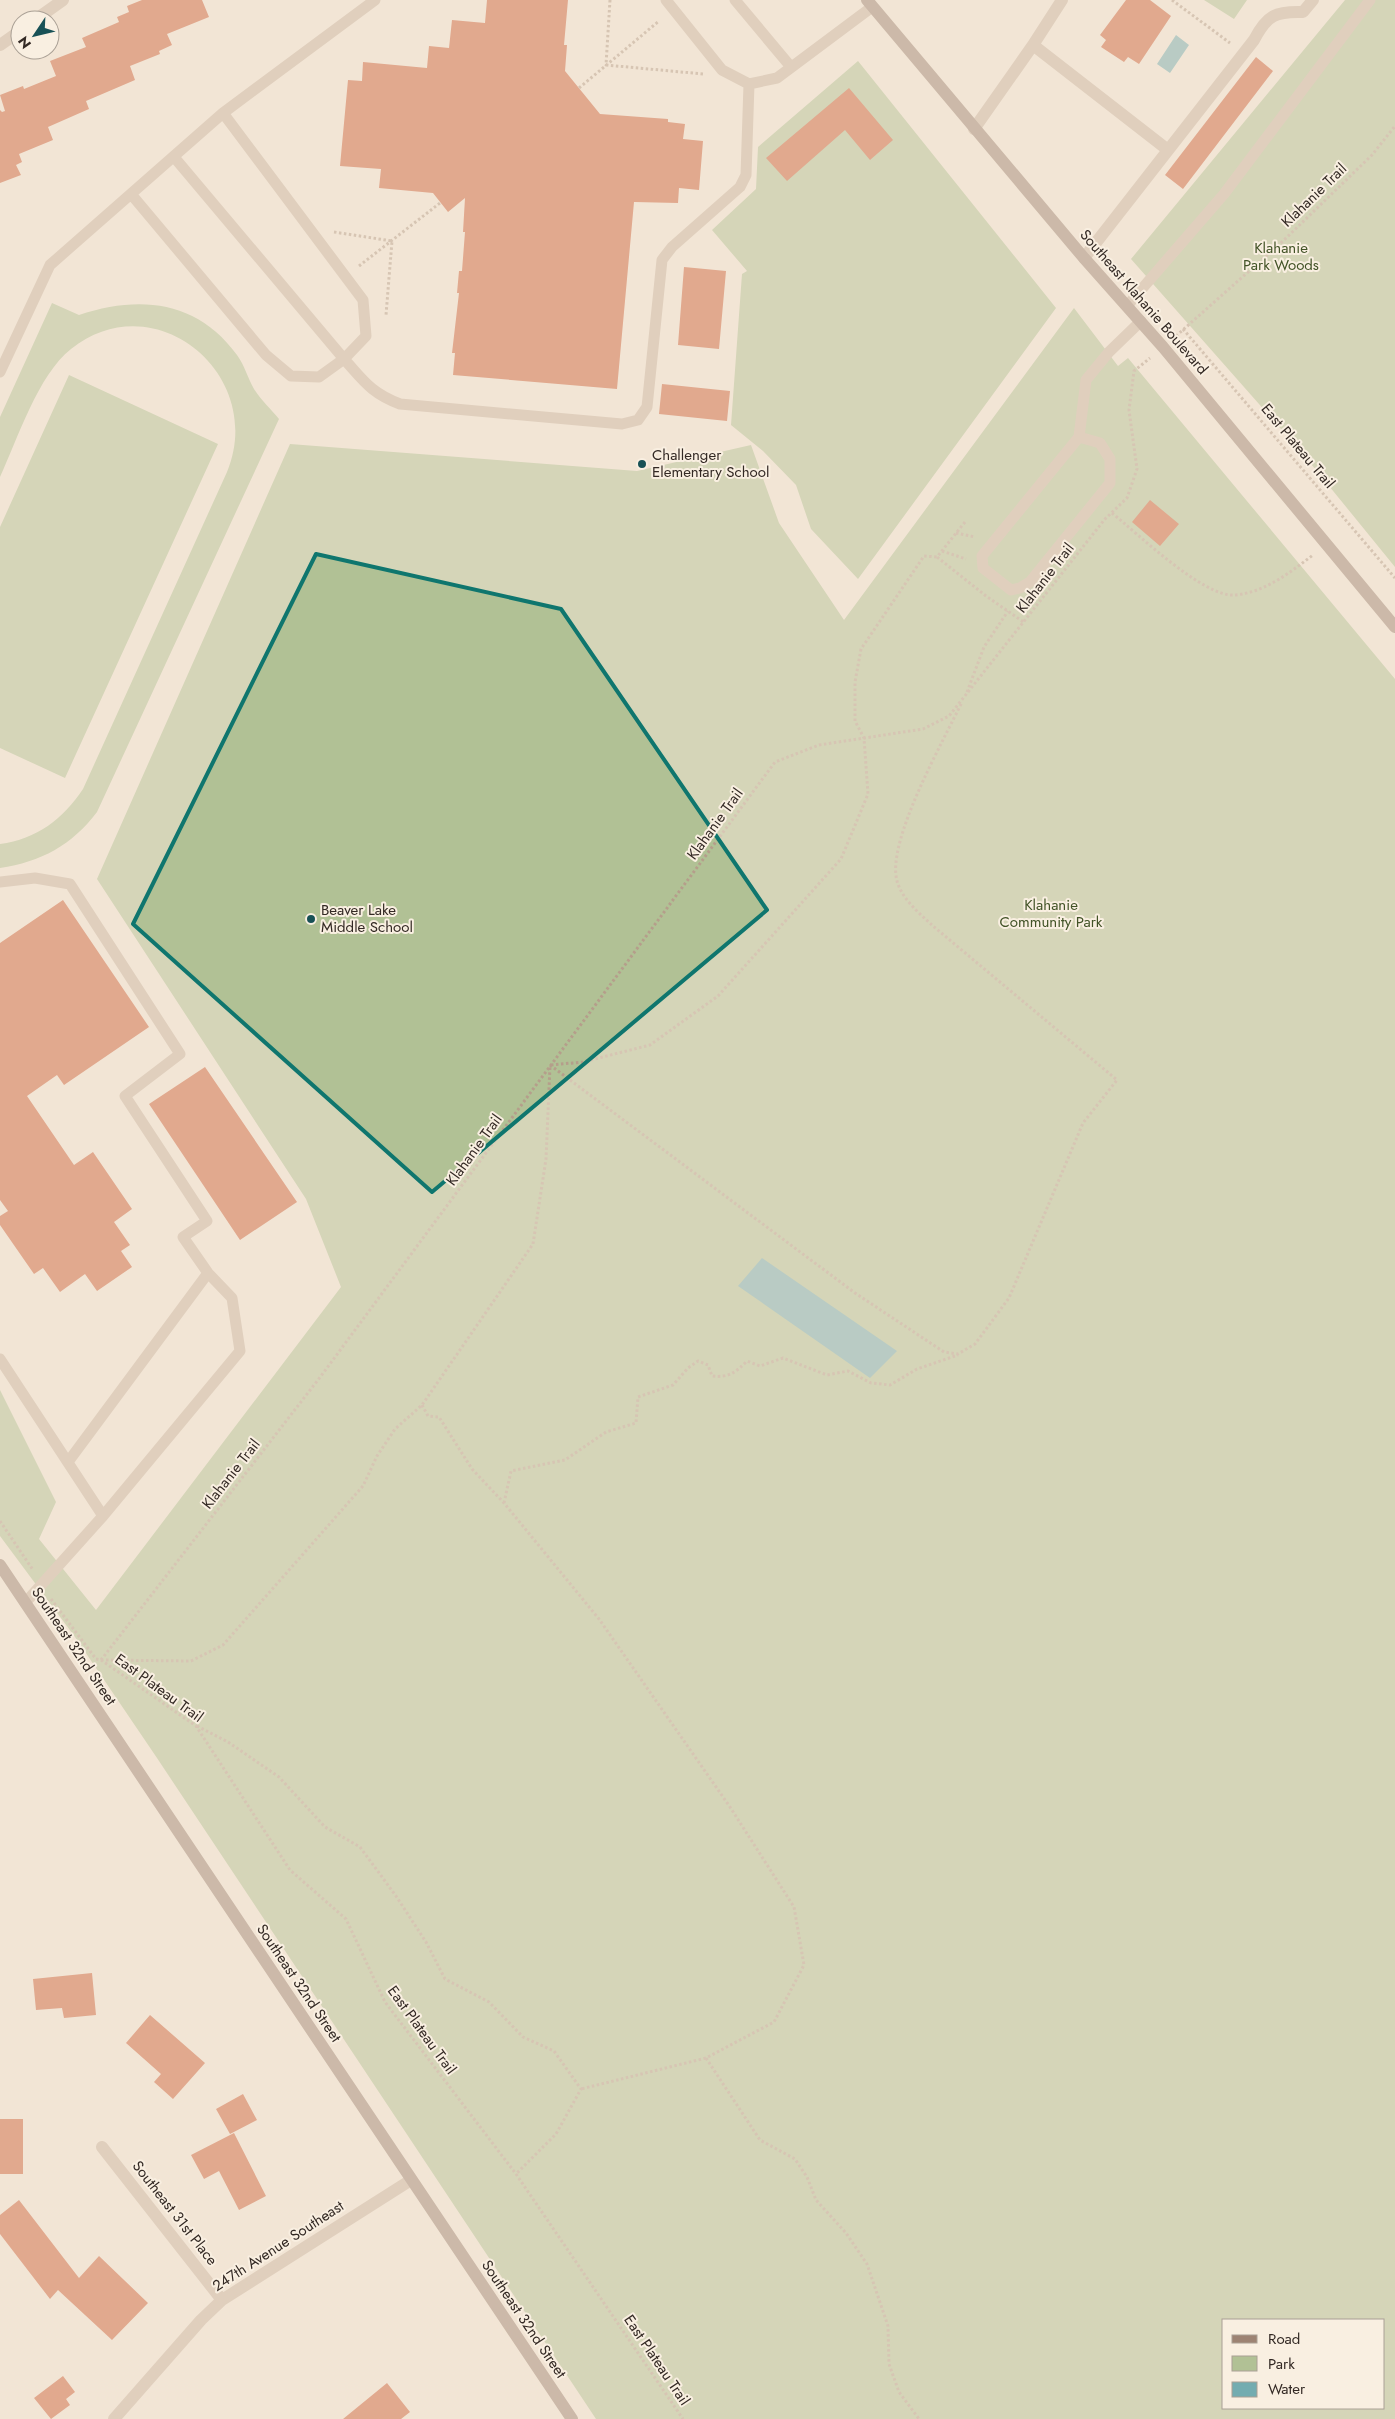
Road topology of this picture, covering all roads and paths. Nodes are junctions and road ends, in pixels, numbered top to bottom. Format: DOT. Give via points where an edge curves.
graph roads {
  1 [pos="64,0"];
  2 [pos="375,0"];
  3 [pos="610,0"];
  4 [pos="666,0"];
  5 [pos="735,0"];
  6 [pos="1062,0"];
  7 [pos="1172,0"];
  8 [pos="1313,0"];
  9 [pos="1370,0"];
  10 [pos="870,4"];
  11 [pos="50,10"];
  12 [pos="659,21"];
  13 [pos="1033,45"];
  14 [pos="1244,54"];
  15 [pos="606,65"];
  16 [pos="791,67"];
  17 [pos="704,74"];
  18 [pos="749,84"];
  19 [pos="579,88"];
  20 [pos="223,114"];
  21 [pos="1395,126"];
  22 [pos="974,128"];
  23 [pos="1168,150"];
  24 [pos="174,157"];
  25 [pos="131,194"];
  26 [pos="440,203"];
  27 [pos="331,232"];
  28 [pos="392,241"];
  29 [pos="1084,258"];
  30 [pos="359,266"];
  31 [pos="1128,306"];
  32 [pos="386,315"];
  33 [pos="1141,321"];
  34 [pos="1184,329"];
  35 [pos="1163,347"];
  36 [pos="344,359"];
  37 [pos="0,372"];
  38 [pos="1079,437"];
  39 [pos="1112,513"];
  40 [pos="956,533"];
  41 [pos="983,539"];
  42 [pos="1327,545"];
  43 [pos="942,551"];
  44 [pos="937,557"];
  45 [pos="967,560"];
  46 [pos="1395,578"];
  47 [pos="1008,611"];
  48 [pos="1395,627"];
  49 [pos="965,696"];
  50 [pos="864,738"];
  51 [pos="0,882"];
  52 [pos="550,1065"];
  53 [pos="208,1273"];
  54 [pos="958,1354"];
  55 [pos="0,1359"];
  56 [pos="422,1405"];
  57 [pos="68,1462"];
  58 [pos="504,1504"];
  59 [pos="103,1516"];
  60 [pos="0,1565"];
  61 [pos="26,1603"];
  62 [pos="101,1660"];
  63 [pos="196,1726"];
  64 [pos="706,2058"];
  65 [pos="581,2089"];
  66 [pos="102,2147"];
  67 [pos="516,2174"];
  68 [pos="411,2180"];
  69 [pos="222,2300"];
  70 [pos="114,2419"];
  71 [pos="572,2419"];
  72 [pos="683,2419"];
  73 [pos="919,2419"];
  1 -- 11 [label="street"];
  2 -- 20 [label="lane"];
  3 -- 15 [label="path"];
  4 -- 18 [label="lane" via="722,70"];
  5 -- 16 [label="lane"];
  6 -- 13 [label="street"];
  7 -- 14 [label="path"];
  8 -- 14 [label="street" via="1303,12 1286,11 1269,18"];
  9 -- 31 [label="lane" via="1224,194"];
  10 -- 16 [label="lane"];
  10 -- 22 [label="street, Southeast Klahanie Boulevard"];
  12 -- 15 [label="path"];
  13 -- 22 [label="street"];
  13 -- 23 [label="street"];
  14 -- 23 [label="street"];
  15 -- 17 [label="path"];
  15 -- 19 [label="path"];
  16 -- 18 [label="lane" via="777,78"];
  18 -- 36 [label="lane" via="746,175 740,187 672,246 662,260 646,407 638,420 622,424 400,404 381,397"];
  20 -- 24 [label="lane"];
  20 -- 36 [label="lane" via="363,300 366,336"];
  21 -- 34 [label="path, Klahanie Trail" via="1372,155 1283,241"];
  22 -- 29 [label="street, Southeast Klahanie Boulevard"];
  23 -- 29 [label="street"];
  24 -- 25 [label="lane"];
  24 -- 36 [label="lane"];
  25 -- 36 [label="lane" via="266,355 292,376 319,377"];
  25 -- 37 [label="lane" via="50,265"];
  26 -- 28 [label="path"];
  27 -- 28 [label="path"];
  28 -- 30 [label="path"];
  28 -- 32 [label="path"];
  29 -- 31 [label="street, Southeast Klahanie Boulevard"];
  31 -- 33 [label="street, Southeast Klahanie Boulevard"];
  33 -- 35 [label="street, Southeast Klahanie Boulevard"];
  33 -- 38 [label="lane" via="1086,380"];
  34 -- 35 [label="path, Klahanie Trail"];
  34 -- 46 [label="path, East Plateau Trail"];
  35 -- 39 [label="path, Klahanie Trail" via="1134,371 1129,410 1137,469 1127,498"];
  35 -- 42 [label="street, Southeast Klahanie Boulevard"];
  38 -- 38 [label="lane" via="982,556 982,568 1011,590 1030,582 1110,483 1110,459 1100,443"];
  39 -- 42 [label="path" via="1193,580 1214,591 1233,595 1260,589 1280,579"];
  39 -- 49 [label="path, Klahanie Trail"];
  40 -- 41 [label="path"];
  42 -- 48 [label="street, Southeast Klahanie Boulevard"];
  43 -- 45 [label="path"];
  44 -- 50 [label="path" via="924,556 862,649 855,682 856,721"];
  47 -- 49 [label="path" via="984,647"];
  49 -- 50 [label="path, Klahanie Trail" via="949,716 923,729"];
  49 -- 54 [label="path" via="906,825 896,855 897,881 912,906 932,926 1117,1080 1083,1123 1009,1298 974,1344"];
  50 -- 52 [label="path, Klahanie Trail" via="819,744 775,762"];
  50 -- 52 [label="path" via="868,794 841,859 718,996 650,1045 583,1062"];
  51 -- 53 [label="lane" via="35,878 70,884 180,1054 125,1096 207,1220 183,1237"];
  52 -- 54 [label="path" via="855,1293 944,1352"];
  52 -- 56 [label="path" via="546,1159 534,1244"];
  52 -- 62 [label="path, Klahanie Trail" via="321,1376"];
  53 -- 57 [label="lane"];
  53 -- 59 [label="lane" via="232,1298 240,1351"];
  54 -- 58 [label="path" via="917,1368 890,1385 871,1383 848,1371 827,1375 783,1358 760,1366 748,1361 733,1375 723,1377 712,1376 708,1365 698,1361 673,1385 638,1397 636,1423 606,1432 565,1460 511,1470"];
  55 -- 57 [label="lane"];
  56 -- 58 [label="path" via="428,1416 439,1417 472,1470"];
  56 -- 62 [label="path" via="395,1429 363,1486 222,1645 191,1661"];
  57 -- 59 [label="lane"];
  58 -- 64 [label="path" via="599,1619 730,1806 794,1907 804,1965 774,2022"];
  59 -- 61 [label="lane"];
  60 -- 61 [label="street, Southeast 32nd Street"];
  61 -- 68 [label="street, Southeast 32nd Street"];
  62 -- 63 [label="path, East Plateau Trail"];
  63 -- 65 [label="path" via="228,1742 279,1777 325,1827 360,1847 426,1942 444,1979 489,2002 523,2037 554,2051"];
  63 -- 67 [label="path, East Plateau Trail" via="290,1870 346,1919 385,2002"];
  64 -- 65 [label="path"];
  64 -- 73 [label="path" via="760,2140 794,2159 807,2177 816,2200 846,2233 867,2264 888,2326 889,2364 899,2392"];
  65 -- 67 [label="path" via="556,2134"];
  66 -- 69 [label="street, Southeast 31st Place"];
  67 -- 72 [label="path, East Plateau Trail"];
  68 -- 69 [label="street, 247th Avenue Southeast"];
  68 -- 71 [label="street, Southeast 32nd Street"];
  69 -- 70 [label="street, 247th Avenue Southeast"];
}
